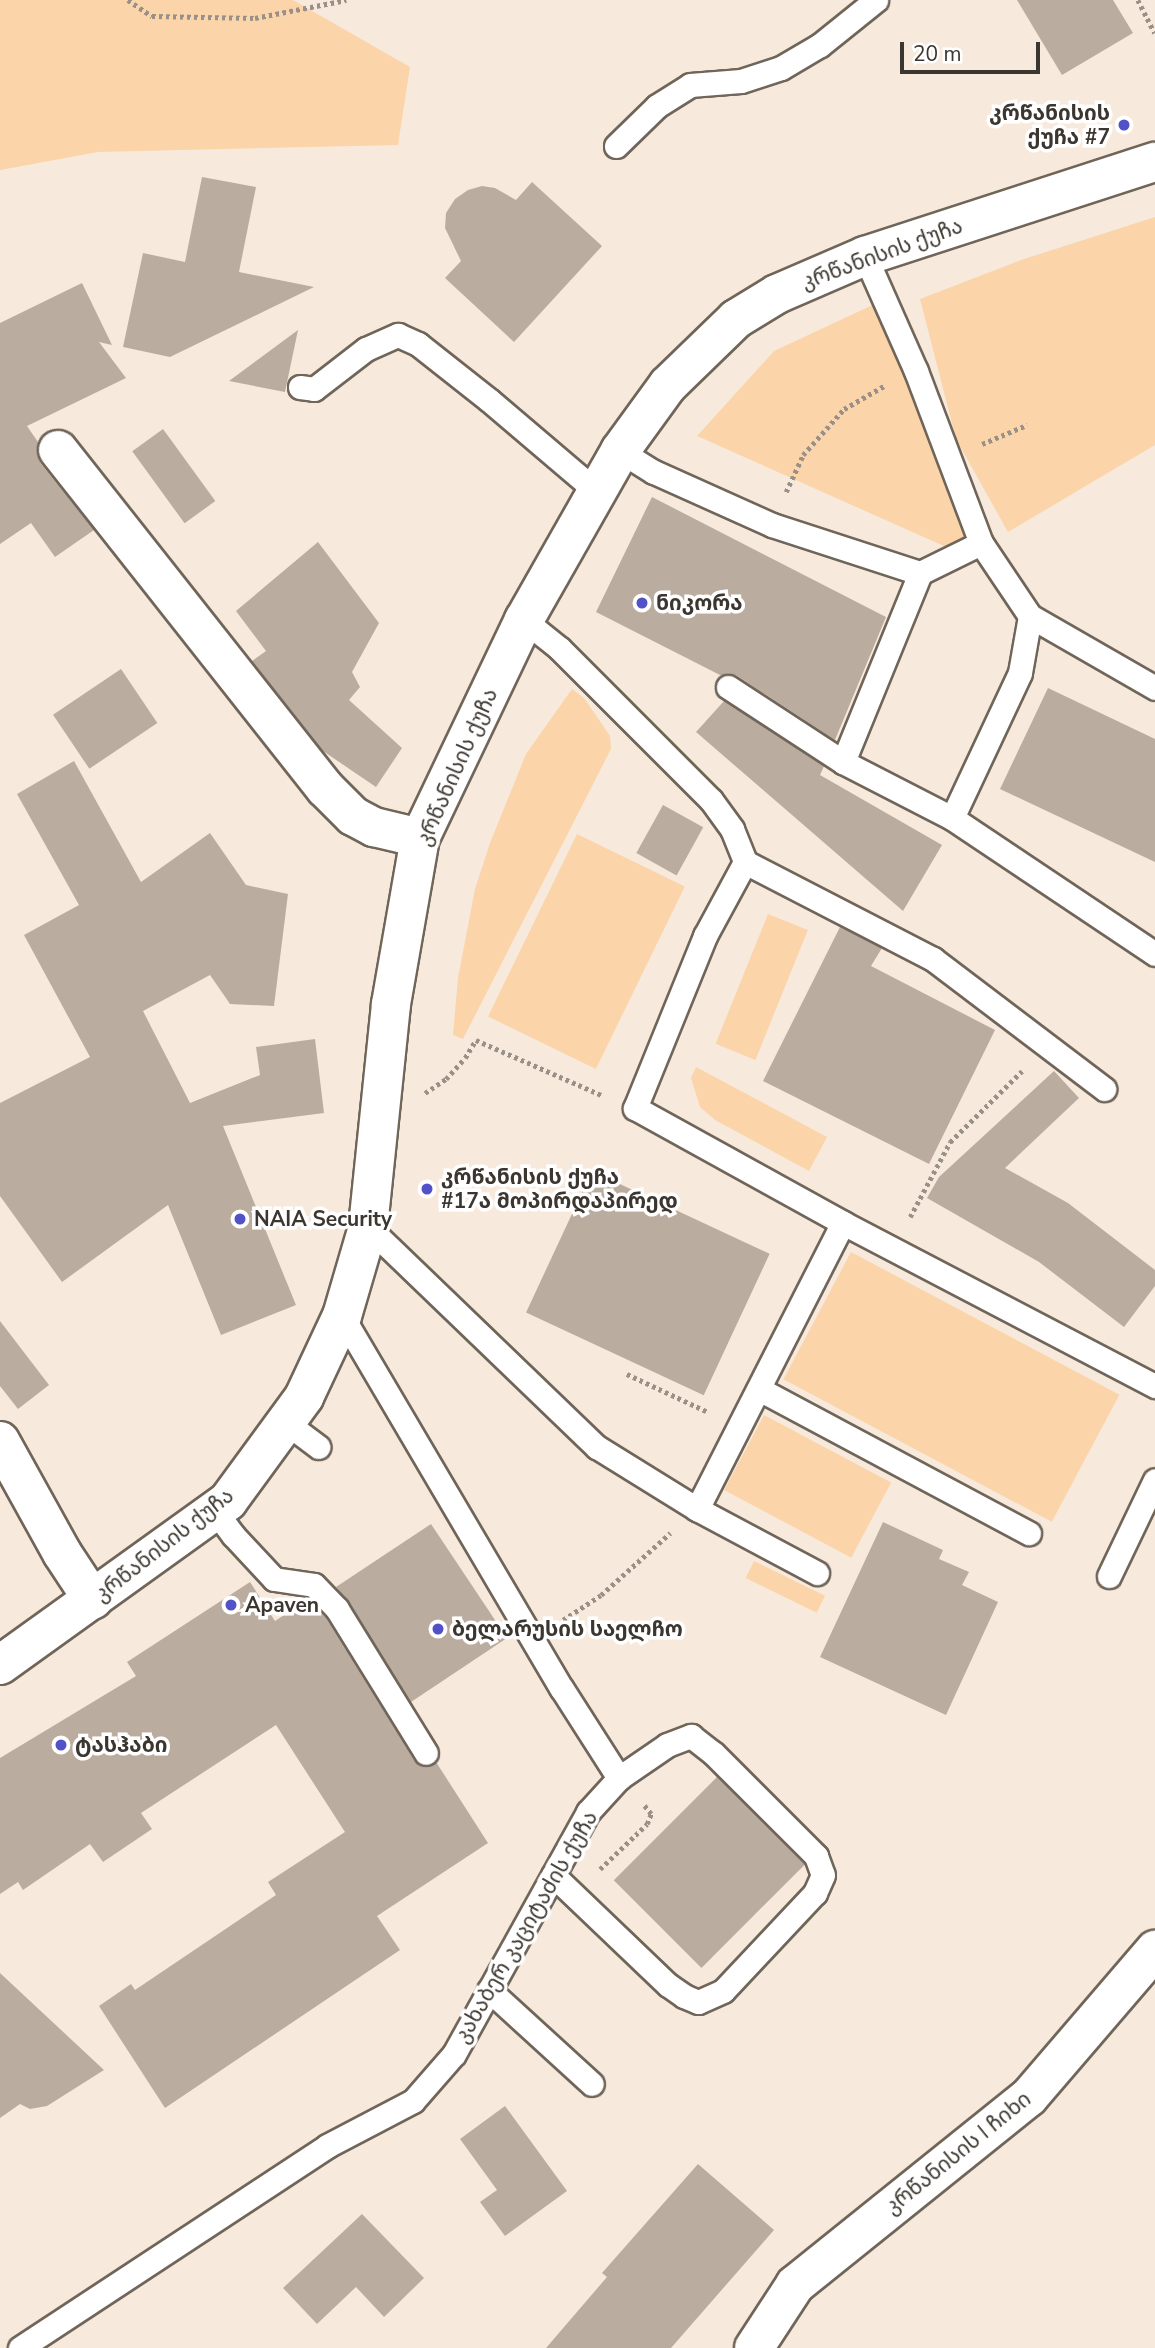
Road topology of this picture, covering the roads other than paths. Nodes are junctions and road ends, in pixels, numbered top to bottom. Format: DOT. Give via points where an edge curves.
graph roads {
  1 [pos="876,0"];
  2 [pos="616,146"];
  3 [pos="1155,162"];
  4 [pos="865,256"];
  5 [pos="300,387"];
  6 [pos="58,450"];
  7 [pos="620,451"];
  8 [pos="597,492"];
  9 [pos="981,543"];
  10 [pos="920,573"];
  11 [pos="1031,616"];
  12 [pos="524,620"];
  13 [pos="728,687"];
  14 [pos="1155,688"];
  15 [pos="843,762"];
  16 [pos="952,818"];
  17 [pos="420,838"];
  18 [pos="745,862"];
  19 [pos="1155,954"];
  20 [pos="1104,1089"];
  21 [pos="843,1223"];
  22 [pos="368,1227"];
  23 [pos="342,1316"];
  24 [pos="1155,1386"];
  25 [pos="759,1389"];
  26 [pos="288,1424"];
  27 [pos="0,1441"];
  28 [pos="318,1447"];
  29 [pos="1155,1480"];
  30 [pos="696,1509"];
  31 [pos="215,1511"];
  32 [pos="1029,1534"];
  33 [pos="817,1573"];
  34 [pos="1109,1576"];
  35 [pos="93,1600"];
  36 [pos="0,1665"];
  37 [pos="426,1753"];
  38 [pos="619,1778"];
  39 [pos="553,1875"];
  40 [pos="1155,1950"];
  41 [pos="489,1990"];
  42 [pos="592,2084"];
  43 [pos="20,2348"];
  44 [pos="754,2348"];
  1 -- 2 [label="lane" via="820,45 781,68 741,81 690,85 657,106"];
  3 -- 4 [label="street, კრწანისის ქუჩა"];
  4 -- 7 [label="street, კრწანისის ქუჩა" via="777,294 736,319 668,385"];
  4 -- 9 [label="lane" via="916,371"];
  5 -- 8 [label="lane" via="314,389 366,349 398,335 418,344 489,400"];
  6 -- 17 [label="street" via="325,788 353,816 374,827"];
  7 -- 8 [label="street, კრწანისის ქუჩა"];
  7 -- 10 [label="lane" via="654,472 772,525"];
  8 -- 12 [label="street, კრწანისის ქუჩა"];
  9 -- 10 [label="lane"];
  9 -- 11 [label="lane"];
  10 -- 15 [label="lane"];
  11 -- 14 [label="lane"];
  11 -- 16 [label="lane" via="1020,673"];
  12 -- 17 [label="street, კრწანისის ქუჩა"];
  12 -- 18 [label="lane" via="559,648 711,800 732,829"];
  13 -- 15 [label="lane"];
  15 -- 16 [label="lane"];
  16 -- 19 [label="lane"];
  17 -- 22 [label="street, კრწანისის ქუჩა" via="391,1004"];
  18 -- 20 [label="lane" via="933,959"];
  18 -- 21 [label="lane" via="705,936 635,1108"];
  21 -- 24 [label="lane"];
  21 -- 25 [label="lane"];
  22 -- 23 [label="street, კრწანისის ქუჩა"];
  22 -- 30 [label="lane" via="597,1447"];
  23 -- 26 [label="street, კრწანისის ქუჩა"];
  23 -- 38 [label="lane"];
  25 -- 30 [label="lane"];
  25 -- 32 [label="lane"];
  26 -- 28 [label="lane"];
  26 -- 31 [label="street, კრწანისის ქუჩა" via="228,1501"];
  27 -- 35 [label="street"];
  29 -- 34 [label="lane"];
  30 -- 33 [label="lane"];
  31 -- 35 [label="street, კრწანისის ქუჩა"];
  31 -- 37 [label="lane" via="274,1579 314,1585 337,1609"];
  35 -- 36 [label="street, კრწანისის ქუჩა"];
  38 -- 39 [label="lane, კახაბერ კაციტაძის ქუჩა" via="588,1812"];
  38 -- 39 [label="lane, კახაბერ კაციტაძის ქუჩა" via="667,1745 691,1736 816,1856 823,1875 815,1892 723,1991 698,2002 668,1984"];
  39 -- 41 [label="lane, კახაბერ კაციტაძის ქუჩა"];
  40 -- 44 [label="street, კრწანისის I ჩიხი" via="1029,2097 795,2285"];
  41 -- 42 [label="lane"];
  41 -- 43 [label="lane, კახაბერ კაციტაძის ქუჩა" via="454,2053 413,2101 327,2146"];
}
